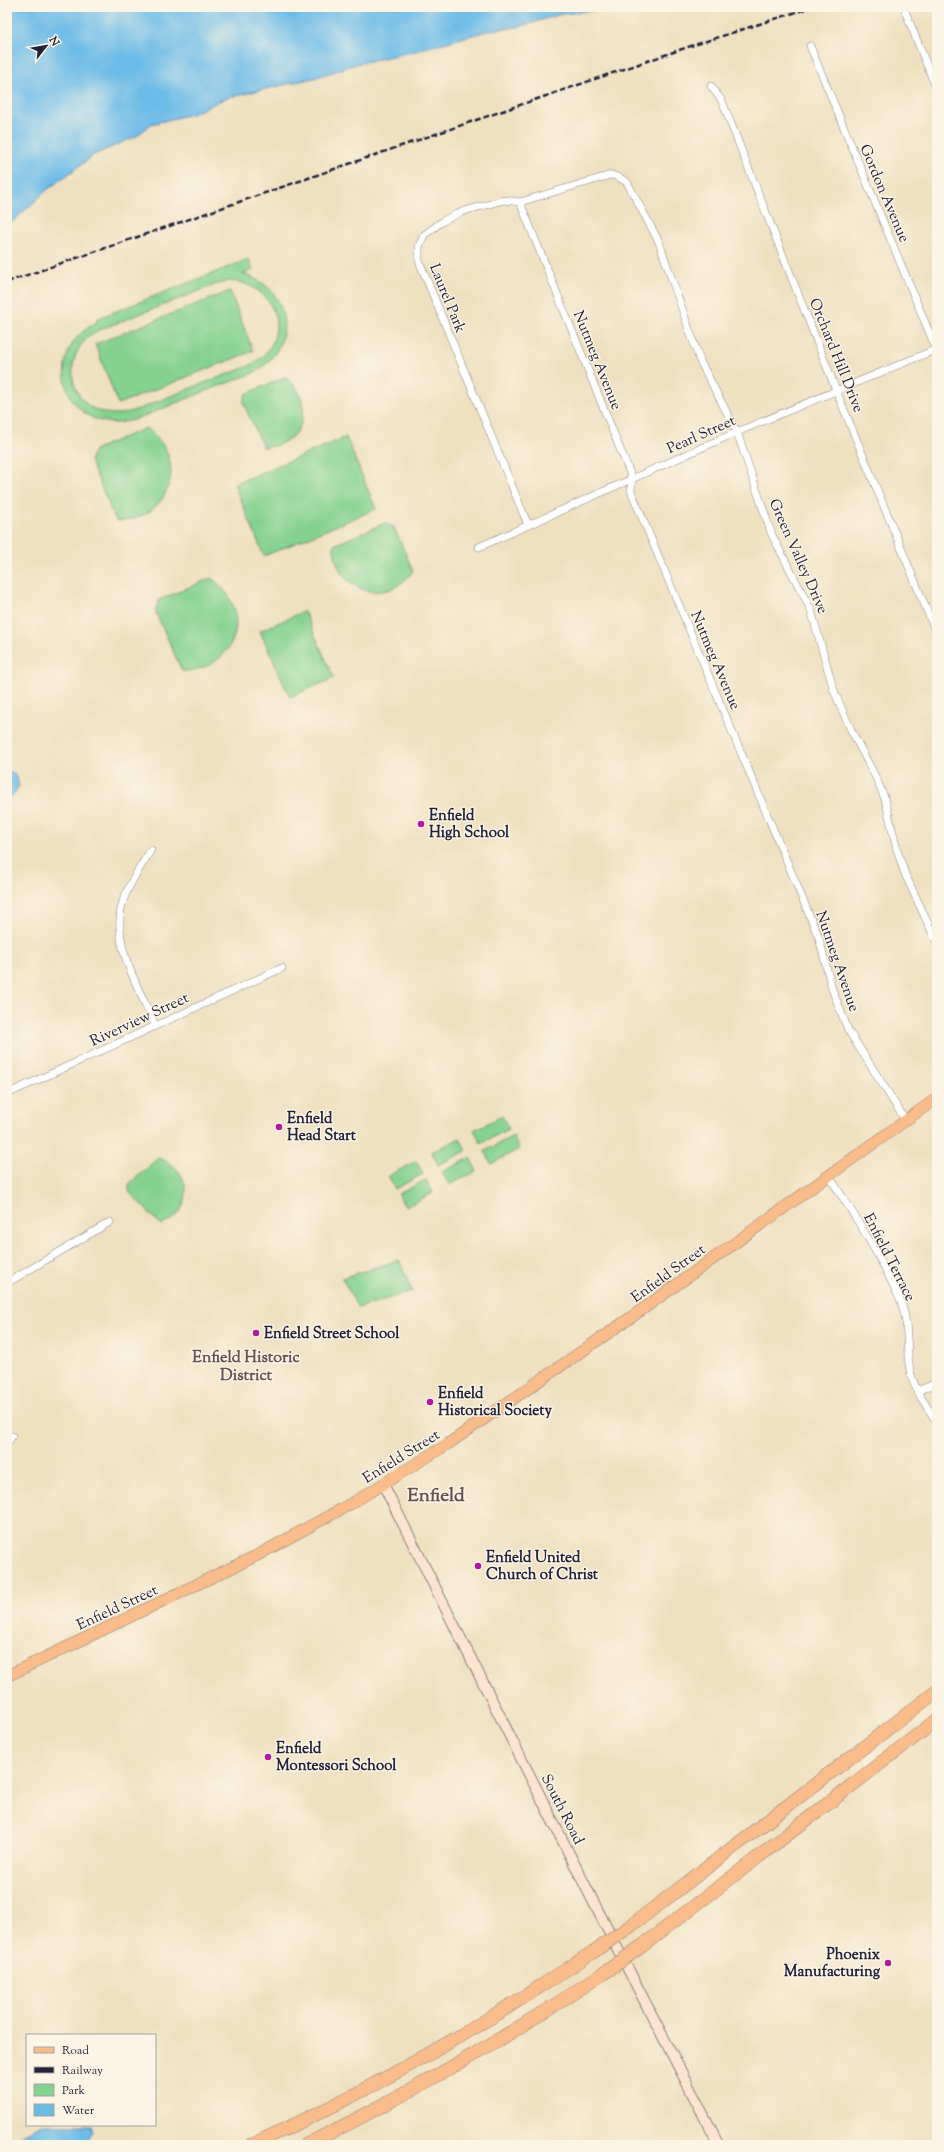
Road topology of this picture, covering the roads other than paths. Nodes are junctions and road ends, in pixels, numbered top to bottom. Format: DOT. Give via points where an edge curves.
graph roads {
  1 [pos="905,11"];
  2 [pos="810,46"];
  3 [pos="711,86"];
  4 [pos="937,90"];
  5 [pos="627,182"];
  6 [pos="520,202"];
  7 [pos="937,350"];
  8 [pos="836,390"];
  9 [pos="736,432"];
  10 [pos="632,479"];
  11 [pos="528,525"];
  12 [pos="479,547"];
  13 [pos="937,635"];
  14 [pos="151,850"];
  15 [pos="937,943"];
  16 [pos="282,968"];
  17 [pos="155,1025"];
  18 [pos="7,1094"];
  19 [pos="937,1098"];
  20 [pos="906,1120"];
  21 [pos="829,1176"];
  22 [pos="110,1222"];
  23 [pos="7,1283"];
  24 [pos="937,1383"];
  25 [pos="917,1391"];
  26 [pos="937,1422"];
  27 [pos="12,1436"];
  28 [pos="7,1444"];
  29 [pos="383,1484"];
  30 [pos="7,1676"];
  31 [pos="937,1691"];
  32 [pos="937,1720"];
  33 [pos="251,2145"];
  34 [pos="306,2145"];
  35 [pos="719,2145"];
  1 -- 4 [label="street"];
  2 -- 7 [label="street, Gordon Avenue"];
  3 -- 8 [label="street, Orchard Hill Drive" via="722,101"];
  5 -- 6 [label="street, Laurel Park" via="611,175"];
  5 -- 9 [label="street, Green Valley Drive" via="659,242 700,361"];
  6 -- 10 [label="street, Nutmeg Avenue"];
  6 -- 11 [label="street, Laurel Park" via="504,200 443,221 424,235 419,246 419,261"];
  7 -- 8 [label="street, Pearl Street"];
  8 -- 9 [label="street, Pearl Street"];
  8 -- 13 [label="street, Orchard Hill Drive"];
  9 -- 10 [label="street, Pearl Street"];
  9 -- 15 [label="street, Green Valley Drive" via="766,518 811,610 834,691 885,799 905,874"];
  10 -- 11 [label="street, Pearl Street"];
  10 -- 20 [label="street, Nutmeg Avenue" via="631,491 819,938 832,989 848,1030"];
  11 -- 12 [label="street, Pearl Street"];
  14 -- 17 [label="street" via="123,901 119,922 121,942"];
  16 -- 17 [label="street, Riverview Street"];
  17 -- 18 [label="street, Riverview Street"];
  19 -- 20 [label="main road, Enfield Street"];
  20 -- 21 [label="main road, Enfield Street"];
  21 -- 25 [label="street, Enfield Terrace" via="857,1219 901,1303 908,1330 909,1366"];
  21 -- 29 [label="main road, Enfield Street" via="489,1418"];
  22 -- 23 [label="street"];
  24 -- 25 [label="street"];
  25 -- 26 [label="street, Enfield Terrace"];
  27 -- 28 [label="street"];
  29 -- 30 [label="main road, Enfield Street" via="308,1529 258,1555"];
  29 -- 35 [label="main road, South Road"];
  31 -- 33 [label="highway, bridge" via="632,1925 593,1952 516,2002 405,2068"];
  32 -- 34 [label="highway, bridge" via="604,1973 463,2062"];
}
